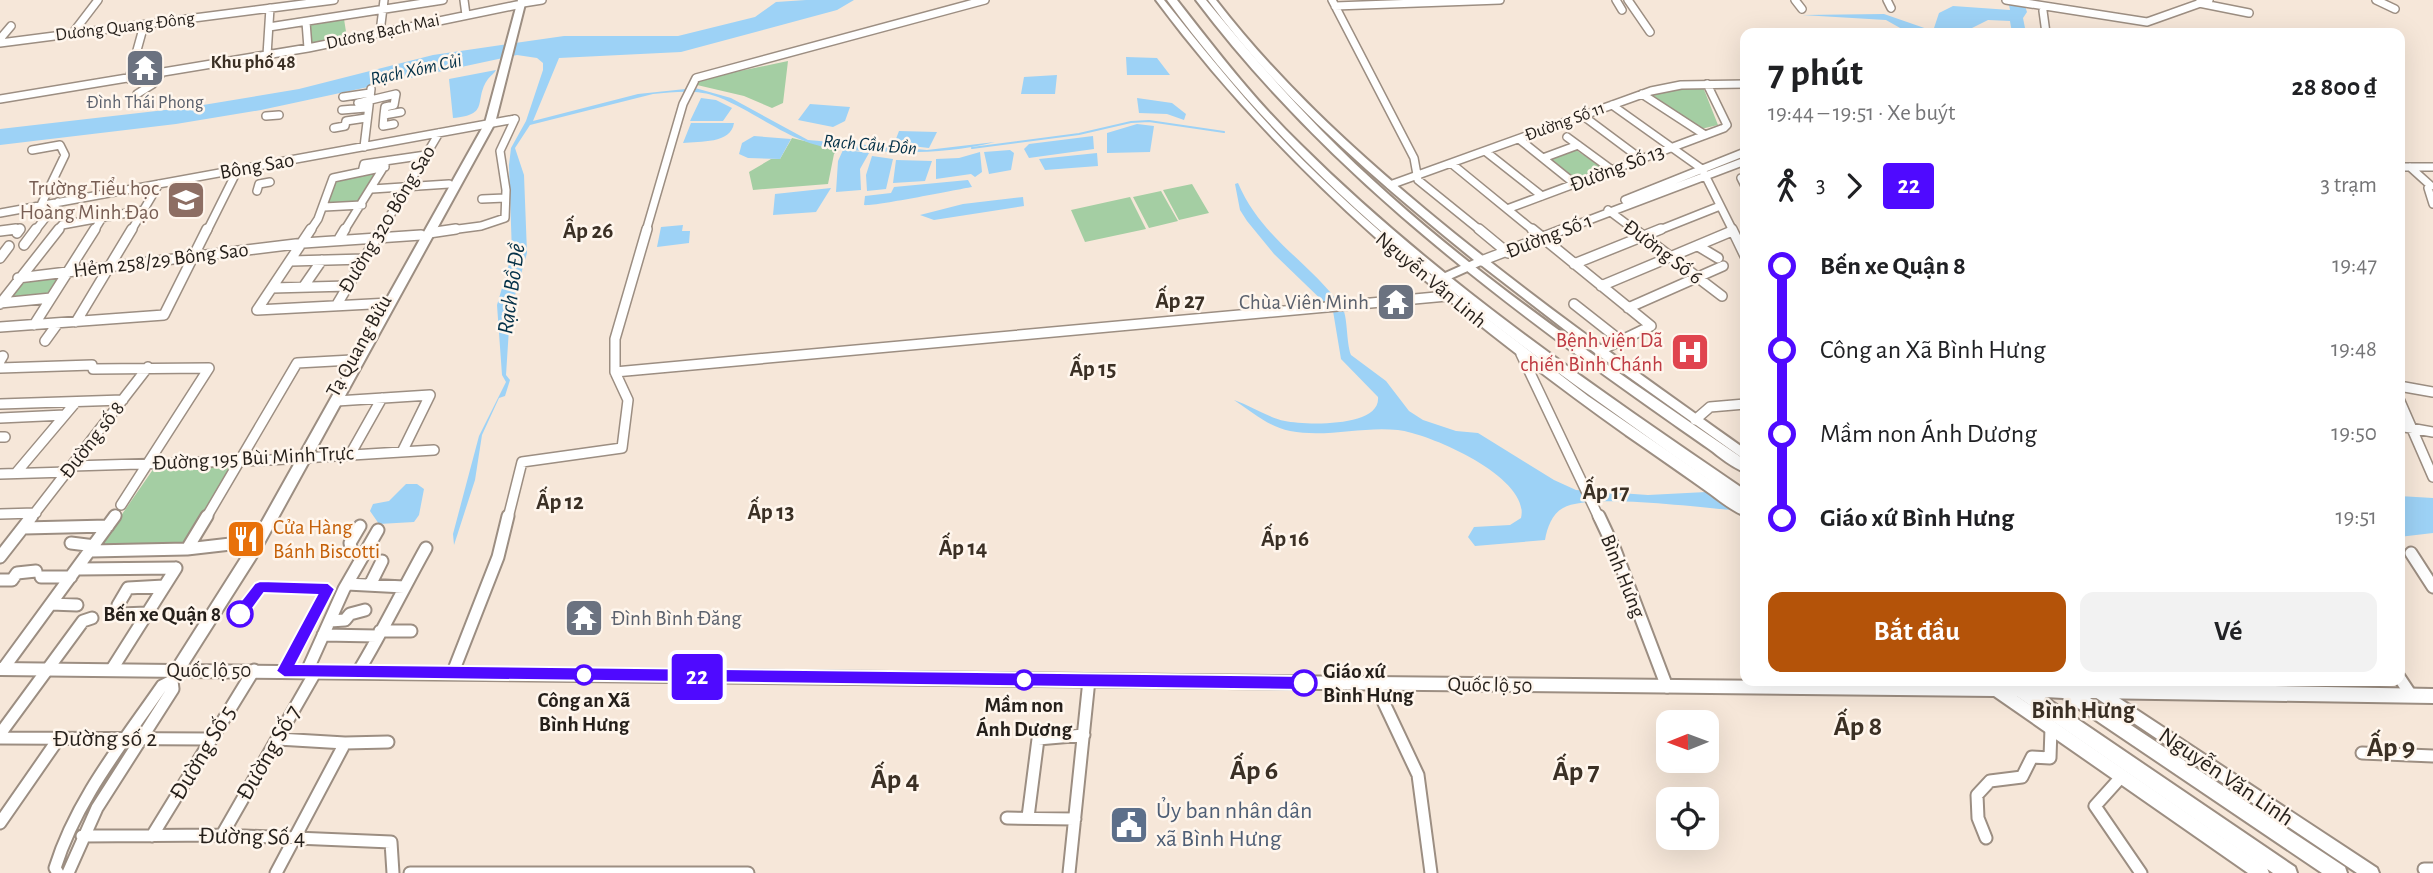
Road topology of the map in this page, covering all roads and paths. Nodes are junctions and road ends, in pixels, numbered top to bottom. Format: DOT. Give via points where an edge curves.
graph roads {
  1 [pos="98,0"];
  2 [pos="334,0"];
  3 [pos="384,0"];
  4 [pos="443,0"];
  5 [pos="464,0"];
  6 [pos="542,0"];
  7 [pos="985,0"];
  8 [pos="1160,0"];
  9 [pos="1172,0"];
  10 [pos="1201,0"];
  11 [pos="1212,0"];
  12 [pos="1464,0"];
  13 [pos="1500,0"];
  14 [pos="1616,0"];
  15 [pos="1628,0"];
  16 [pos="1795,0"];
  17 [pos="1887,0"];
  18 [pos="2007,0"];
  19 [pos="2209,0"];
  20 [pos="2376,0"];
  21 [pos="1423,1"];
  22 [pos="1436,1"];
  23 [pos="300,2"];
  24 [pos="520,2"];
  25 [pos="1333,3"];
  26 [pos="2199,3"];
  27 [pos="270,8"];
  28 [pos="1891,8"];
  29 [pos="1802,9"];
  30 [pos="2395,9"];
  31 [pos="1622,10"];
  32 [pos="2043,10"];
  33 [pos="382,12"];
  34 [pos="2249,13"];
  35 [pos="470,14"];
  36 [pos="306,22"];
  37 [pos="144,25"];
  38 [pos="474,25"];
  39 [pos="11,26"];
  40 [pos="269,27"];
  41 [pos="2045,28"];
  42 [pos="380,32"];
  43 [pos="1650,32"];
  44 [pos="72,34"];
  45 [pos="0,41"];
  46 [pos="307,48"];
  47 [pos="267,55"];
  48 [pos="161,74"];
  49 [pos="129,79"];
  50 [pos="166,83"];
  51 [pos="153,84"];
  52 [pos="1707,84"];
  53 [pos="1740,84"];
  54 [pos="137,94"];
  55 [pos="1642,94"];
  56 [pos="343,97"];
  57 [pos="369,98"];
  58 [pos="0,99"];
  59 [pos="358,103"];
  60 [pos="385,104"];
  61 [pos="1612,104"];
  62 [pos="342,110"];
  63 [pos="279,115"];
  64 [pos="401,115"];
  65 [pos="1583,115"];
  66 [pos="266,116"];
  67 [pos="384,118"];
  68 [pos="365,121"];
  69 [pos="394,124"];
  70 [pos="487,124"];
  71 [pos="334,128"];
  72 [pos="439,133"];
  73 [pos="1704,135"];
  74 [pos="1567,137"];
  75 [pos="1519,139"];
  76 [pos="1578,145"];
  77 [pos="364,147"];
  78 [pos="1673,147"];
  79 [pos="32,150"];
  80 [pos="1485,151"];
  81 [pos="426,155"];
  82 [pos="1543,158"];
  83 [pos="1740,158"];
  84 [pos="1642,159"];
  85 [pos="386,164"];
  86 [pos="1452,164"];
  87 [pos="2405,167"];
  88 [pos="2410,167"];
  89 [pos="2433,167"];
  90 [pos="238,169"];
  91 [pos="1612,170"];
  92 [pos="1704,172"];
  93 [pos="1416,177"];
  94 [pos="270,182"];
  95 [pos="159,184"];
  96 [pos="449,184"];
  97 [pos="1576,184"];
  98 [pos="1390,185"];
  99 [pos="2432,186"];
  100 [pos="407,187"];
  101 [pos="372,189"];
  102 [pos="257,191"];
  103 [pos="1542,196"];
  104 [pos="505,198"];
  105 [pos="482,199"];
  106 [pos="58,202"];
  107 [pos="2433,204"];
  108 [pos="41,205"];
  109 [pos="362,205"];
  110 [pos="1720,206"];
  111 [pos="324,207"];
  112 [pos="1507,209"];
  113 [pos="144,210"];
  114 [pos="1608,210"];
  115 [pos="0,214"];
  116 [pos="102,218"];
  117 [pos="0,231"];
  118 [pos="1732,231"];
  119 [pos="17,233"];
  120 [pos="425,234"];
  121 [pos="1541,237"];
  122 [pos="1644,237"];
  123 [pos="377,238"];
  124 [pos="339,239"];
  125 [pos="304,243"];
  126 [pos="24,244"];
  127 [pos="9,246"];
  128 [pos="1698,246"];
  129 [pos="1740,246"];
  130 [pos="1504,251"];
  131 [pos="195,256"];
  132 [pos="1671,257"];
  133 [pos="0,258"];
  134 [pos="365,259"];
  135 [pos="1486,259"];
  136 [pos="322,260"];
  137 [pos="291,261"];
  138 [pos="1574,264"];
  139 [pos="110,266"];
  140 [pos="1467,267"];
  141 [pos="68,272"];
  142 [pos="1696,277"];
  143 [pos="19,278"];
  144 [pos="1437,280"];
  145 [pos="304,286"];
  146 [pos="348,286"];
  147 [pos="1601,286"];
  148 [pos="272,288"];
  149 [pos="1447,296"];
  150 [pos="1722,296"];
  151 [pos="51,298"];
  152 [pos="387,303"];
  153 [pos="0,304"];
  154 [pos="1574,304"];
  155 [pos="336,306"];
  156 [pos="1628,308"];
  157 [pos="76,322"];
  158 [pos="58,323"];
  159 [pos="34,325"];
  160 [pos="0,327"];
  161 [pos="45,341"];
  162 [pos="1621,341"];
  163 [pos="1600,351"];
  164 [pos="1521,354"];
  165 [pos="352,360"];
  166 [pos="0,368"];
  167 [pos="148,368"];
  168 [pos="615,372"];
  169 [pos="2405,387"];
  170 [pos="2433,392"];
  171 [pos="382,398"];
  172 [pos="123,400"];
  173 [pos="337,401"];
  174 [pos="76,402"];
  175 [pos="0,404"];
  176 [pos="1740,404"];
  177 [pos="2405,412"];
  178 [pos="65,415"];
  179 [pos="0,418"];
  180 [pos="1695,421"];
  181 [pos="2405,427"];
  182 [pos="2413,429"];
  183 [pos="2433,432"];
  184 [pos="402,450"];
  185 [pos="435,450"];
  186 [pos="1740,452"];
  187 [pos="351,453"];
  188 [pos="299,458"];
  189 [pos="238,462"];
  190 [pos="148,464"];
  191 [pos="1740,464"];
  192 [pos="70,469"];
  193 [pos="16,473"];
  194 [pos="0,474"];
  195 [pos="2433,477"];
  196 [pos="1709,479"];
  197 [pos="1740,495"];
  198 [pos="1740,507"];
  199 [pos="36,513"];
  200 [pos="0,514"];
  201 [pos="108,526"];
  202 [pos="360,526"];
  203 [pos="24,528"];
  204 [pos="378,530"];
  205 [pos="71,542"];
  206 [pos="248,542"];
  207 [pos="93,548"];
  208 [pos="426,548"];
  209 [pos="187,549"];
  210 [pos="352,552"];
  211 [pos="2411,553"];
  212 [pos="0,557"];
  213 [pos="383,561"];
  214 [pos="75,573"];
  215 [pos="0,580"];
  216 [pos="347,584"];
  217 [pos="370,585"];
  218 [pos="164,586"];
  219 [pos="404,587"];
  220 [pos="2433,587"];
  221 [pos="225,592"];
  222 [pos="51,604"];
  223 [pos="77,605"];
  224 [pos="365,610"];
  225 [pos="148,613"];
  226 [pos="92,618"];
  227 [pos="330,621"];
  228 [pos="411,631"];
  229 [pos="379,634"];
  230 [pos="323,635"];
  231 [pos="2,669"];
  232 [pos="48,669"];
  233 [pos="112,669"];
  234 [pos="254,670"];
  235 [pos="312,671"];
  236 [pos="358,672"];
  237 [pos="453,672"];
  238 [pos="175,675"];
  239 [pos="1089,680"];
  240 [pos="1375,684"];
  241 [pos="1834,686"];
  242 [pos="2003,686"];
  243 [pos="2004,686"];
  244 [pos="2070,686"];
  245 [pos="2075,686"];
  246 [pos="2405,686"];
  247 [pos="1667,687"];
  248 [pos="2099,692"];
  249 [pos="2411,695"];
  250 [pos="2433,696"];
  251 [pos="2051,728"];
  252 [pos="1084,735"];
  253 [pos="0,736"];
  254 [pos="59,738"];
  255 [pos="134,739"];
  256 [pos="211,739"];
  257 [pos="278,739"];
  258 [pos="388,742"];
  259 [pos="345,743"];
  260 [pos="2362,753"];
  261 [pos="2433,756"];
  262 [pos="2122,776"];
  263 [pos="1028,817"];
  264 [pos="1007,818"];
  265 [pos="1075,819"];
  266 [pos="0,823"];
  267 [pos="222,835"];
  268 [pos="82,836"];
  269 [pos="152,836"];
  270 [pos="296,837"];
  271 [pos="1986,838"];
  272 [pos="554,872"];
  273 [pos="58,873"];
  274 [pos="68,873"];
  275 [pos="276,873"];
  276 [pos="393,873"];
  277 [pos="410,873"];
  278 [pos="690,873"];
  279 [pos="748,873"];
  280 [pos="1069,873"];
  281 [pos="1430,873"];
  282 [pos="2141,873"];
  283 [pos="2261,873"];
  284 [pos="2288,873"];
  285 [pos="2338,873"];
  286 [pos="2371,873"];
  1 -- 44 [label="street"];
  2 -- 23 [label="street, Dương Quang Đông"];
  3 -- 33 [label="street"];
  4 -- 33 [label="street"];
  5 -- 35 [label="street"];
  6 -- 24 [label="street, Dương Bạch Mai"];
  7 -- 168 [label="street" via="696,78 615,339"];
  8 -- 144 [label="main road, Nguyễn Văn Linh" via="1227,88 1292,156"];
  9 -- 144 [label="highway, Nguyễn Văn Linh" via="1238,88 1313,166"];
  10 -- 140 [label="highway, Nguyễn Văn Linh" via="1296,111"];
  11 -- 98 [label="main road" via="1299,100"];
  12 -- 13 [label="street"];
  12 -- 22 [label="street"];
  14 -- 31 [label="street"];
  15 -- 43 [label="street"];
  16 -- 29 [label="street"];
  17 -- 28 [label="street"];
  18 -- 26 [label="street" via="2147,22"];
  19 -- 26 [label="street"];
  20 -- 30 [label="street"];
  21 -- 22 [label="street"];
  21 -- 25 [label="street"];
  23 -- 27 [label="street, Dương Quang Đông"];
  24 -- 35 [label="street, Dương Bạch Mai"];
  24 -- 70 [label="main road, Tạ Quang Bửu"];
  25 -- 93 [label="street" via="1414,158"];
  26 -- 34 [label="street"];
  27 -- 37 [label="street, Dương Quang Đông"];
  27 -- 40 [label="street"];
  32 -- 41 [label="street"];
  33 -- 36 [label="street"];
  33 -- 42 [label="street"];
  35 -- 38 [label="street"];
  35 -- 42 [label="street, Dương Bạch Mai"];
  36 -- 40 [label="street"];
  36 -- 46 [label="street"];
  37 -- 44 [label="street, Dương Quang Đông"];
  37 -- 49 [label="street"];
  39 -- 45 [label="street"];
  40 -- 47 [label="street"];
  42 -- 46 [label="street, Dương Bạch Mai"];
  44 -- 45 [label="street, Dương Quang Đông"];
  46 -- 47 [label="street, Dương Bạch Mai"];
  47 -- 48 [label="street, Dương Bạch Mai"];
  48 -- 49 [label="street, Dương Bạch Mai"];
  48 -- 51 [label="street"];
  49 -- 58 [label="street, Dương Bạch Mai"];
  50 -- 51 [label="street"];
  51 -- 54 [label="street"];
  52 -- 53 [label="street, Đường Số 11"];
  52 -- 55 [label="street, Đường Số 11"];
  52 -- 73 [label="street, Đường Số 13" via="1727,125"];
  55 -- 61 [label="street, Đường Số 11"];
  55 -- 73 [label="street"];
  56 -- 57 [label="street"];
  57 -- 59 [label="street"];
  57 -- 60 [label="street"];
  57 -- 62 [label="street"];
  57 -- 67 [label="street" via="397,90 394,105 385,107"];
  57 -- 68 [label="street"];
  61 -- 65 [label="street, Đường Số 11"];
  61 -- 78 [label="street"];
  63 -- 66 [label="street"];
  64 -- 67 [label="street"];
  65 -- 75 [label="street, Đường Số 11"];
  65 -- 84 [label="street"];
  67 -- 68 [label="street"];
  67 -- 69 [label="street" via="383,125"];
  68 -- 71 [label="street" via="346,121 345,126"];
  68 -- 77 [label="street"];
  70 -- 72 [label="street, Bông Sao"];
  70 -- 96 [label="main road, Tạ Quang Bửu"];
  70 -- 104 [label="street, Bông Sao" via="515,119 500,152"];
  70 -- 120 [label="main road, Tạ Quang Bửu"];
  72 -- 77 [label="street, Bông Sao"];
  72 -- 81 [label="street, Đường 320 Bông Sao"];
  73 -- 78 [label="street, Đường Số 13"];
  74 -- 76 [label="street"];
  75 -- 80 [label="street, Đường Số 11"];
  75 -- 82 [label="street"];
  76 -- 82 [label="street"];
  76 -- 91 [label="street"];
  77 -- 90 [label="street, Bông Sao"];
  78 -- 84 [label="street, Đường Số 13"];
  78 -- 92 [label="street"];
  79 -- 108 [label="street" via="60,145 65,155"];
  80 -- 86 [label="street, Đường Số 11"];
  80 -- 103 [label="street"];
  81 -- 85 [label="street"];
  81 -- 100 [label="street, Đường 320 Bông Sao"];
  82 -- 97 [label="street"];
  83 -- 92 [label="street, Đường Số 1"];
  84 -- 91 [label="street, Đường Số 13"];
  85 -- 101 [label="street"];
  85 -- 111 [label="street" via="333,178"];
  86 -- 93 [label="street, Đường Số 11"];
  86 -- 112 [label="street"];
  87 -- 88 [label="street"];
  88 -- 89 [label="street"];
  88 -- 99 [label="street"];
  90 -- 95 [label="street, Bông Sao"];
  90 -- 131 [label="street"];
  91 -- 97 [label="street, Đường Số 13"];
  92 -- 110 [label="street"];
  92 -- 114 [label="street, Đường Số 1"];
  93 -- 98 [label="street, Đường Số 11"];
  93 -- 130 [label="street"];
  94 -- 102 [label="street" via="259,184"];
  95 -- 106 [label="street, Bông Sao"];
  95 -- 113 [label="street"];
  96 -- 100 [label="street"];
  96 -- 120 [label="main road, Tạ Quang Bửu"];
  97 -- 103 [label="street, Đường Số 13"];
  98 -- 135 [label="main road"];
  99 -- 107 [label="street" via="2428,188"];
  100 -- 101 [label="street"];
  100 -- 123 [label="street, Đường 320 Bông Sao"];
  101 -- 109 [label="street"];
  103 -- 112 [label="street, Đường Số 13"];
  104 -- 105 [label="street"];
  104 -- 120 [label="street, Hẻm 258/29 Bông Sao" via="505,218 500,222"];
  106 -- 108 [label="street, Bông Sao"];
  106 -- 126 [label="street"];
  108 -- 115 [label="street, Bông Sao"];
  109 -- 111 [label="street"];
  109 -- 124 [label="street"];
  110 -- 118 [label="street"];
  110 -- 122 [label="street"];
  111 -- 125 [label="street"];
  112 -- 121 [label="street"];
  113 -- 116 [label="street"];
  113 -- 139 [label="street"];
  114 -- 121 [label="street, Đường Số 1"];
  114 -- 122 [label="street, Đường Số 6"];
  116 -- 141 [label="street"];
  116 -- 143 [label="street" via="62,225"];
  117 -- 119 [label="street" via="20,229"];
  118 -- 128 [label="street"];
  118 -- 129 [label="street"];
  120 -- 123 [label="street, Hẻm 258/29 Bông Sao"];
  120 -- 152 [label="main road, Tạ Quang Bửu"];
  121 -- 130 [label="street, Đường Số 1"];
  121 -- 138 [label="street"];
  122 -- 132 [label="street, Đường Số 6"];
  122 -- 138 [label="street"];
  123 -- 124 [label="street, Hẻm 258/29 Bông Sao"];
  123 -- 134 [label="street, Đường 320 Bông Sao"];
  124 -- 125 [label="street, Hẻm 258/29 Bông Sao"];
  125 -- 131 [label="street, Hẻm 258/29 Bông Sao"];
  125 -- 137 [label="street"];
  127 -- 133 [label="street"];
  128 -- 132 [label="street"];
  128 -- 142 [label="street" via="1720,262"];
  130 -- 135 [label="street, Đường Số 1"];
  131 -- 139 [label="street, Hẻm 258/29 Bông Sao"];
  131 -- 157 [label="street" via="164,316"];
  132 -- 142 [label="street, Đường Số 6"];
  132 -- 147 [label="street"];
  134 -- 136 [label="street"];
  134 -- 146 [label="street, Đường 320 Bông Sao"];
  135 -- 140 [label="main road"];
  135 -- 163 [label="main road"];
  136 -- 137 [label="street"];
  136 -- 145 [label="street, Đường 320 Bông Sao"];
  137 -- 148 [label="street"];
  138 -- 147 [label="street"];
  139 -- 141 [label="street, Hẻm 258/29 Bông Sao"];
  139 -- 157 [label="street"];
  140 -- 144 [label="main road"];
  140 -- 191 [label="highway, Nguyễn Văn Linh" via="1579,352"];
  141 -- 143 [label="street, Hẻm 258/29 Bông Sao"];
  141 -- 151 [label="street"];
  142 -- 150 [label="street, Đường Số 6"];
  142 -- 156 [label="street"];
  143 -- 153 [label="street"];
  144 -- 149 [label="main road, Nguyễn Văn Linh"];
  144 -- 196 [label="highway, Nguyễn Văn Linh"];
  145 -- 146 [label="street"];
  145 -- 148 [label="street"];
  146 -- 155 [label="street, Đường 320 Bông Sao"];
  147 -- 156 [label="street"];
  148 -- 155 [label="street" via="257,310"];
  149 -- 164 [label="main road, Nguyễn Văn Linh"];
  149 -- 168 [label="street"];
  151 -- 153 [label="street"];
  151 -- 159 [label="street"];
  152 -- 155 [label="street"];
  152 -- 165 [label="main road, Tạ Quang Bửu"];
  152 -- 173 [label="main road, Tạ Quang Bửu"];
  154 -- 162 [label="street"];
  156 -- 162 [label="street" via="1651,326"];
  157 -- 158 [label="street"];
  158 -- 159 [label="street"];
  158 -- 161 [label="street"];
  159 -- 160 [label="street"];
  162 -- 163 [label="street"];
  163 -- 180 [label="main road"];
  164 -- 196 [label="main road, Nguyễn Văn Linh"];
  164 -- 247 [label="street, Bình Hưng" via="1611,544"];
  165 -- 188 [label="main road, Tạ Quang Bửu"];
  165 -- 189 [label="street" via="297,363"];
  166 -- 167 [label="street"];
  167 -- 172 [label="street, Đường số 8"];
  167 -- 190 [label="street" via="209,368"];
  168 -- 237 [label="street" via="628,400 622,448 522,462 487,593"];
  169 -- 170 [label="street"];
  171 -- 173 [label="street"];
  171 -- 184 [label="street" via="430,395"];
  171 -- 187 [label="street"];
  172 -- 174 [label="street"];
  172 -- 192 [label="street, Đường số 8"];
  173 -- 188 [label="main road, Tạ Quang Bửu"];
  174 -- 175 [label="street"];
  174 -- 178 [label="street"];
  176 -- 180 [label="street" via="1710,407"];
  177 -- 182 [label="street"];
  178 -- 179 [label="street"];
  178 -- 193 [label="street"];
  180 -- 186 [label="main road"];
  181 -- 182 [label="street"];
  182 -- 183 [label="street"];
  182 -- 195 [label="street"];
  184 -- 185 [label="street, Đường 195 Bùi Minh Trực"];
  184 -- 187 [label="street, Đường 195 Bùi Minh Trực"];
  187 -- 188 [label="street, Đường 195 Bùi Minh Trực"];
  188 -- 189 [label="street, Đường 195 Bùi Minh Trực"];
  188 -- 206 [label="main road, Tạ Quang Bửu"];
  188 -- 221 [label="main road, Tạ Quang Bửu" via="251,554"];
  189 -- 190 [label="street, Đường 195 Bùi Minh Trực"];
  189 -- 209 [label="street"];
  190 -- 192 [label="street, Đường 195 Bùi Minh Trực"];
  190 -- 201 [label="street"];
  192 -- 193 [label="street, Đường 195 Bùi Minh Trực"];
  192 -- 199 [label="street, Đường số 8"];
  193 -- 194 [label="street, Đường 195 Bùi Minh Trực"];
  196 -- 197 [label="highway, Nguyễn Văn Linh"];
  196 -- 198 [label="main road, Nguyễn Văn Linh"];
  199 -- 200 [label="street"];
  199 -- 203 [label="street, Đường số 8"];
  201 -- 203 [label="street"];
  201 -- 207 [label="street"];
  202 -- 210 [label="street" via="350,543"];
  203 -- 212 [label="street, Đường số 8"];
  204 -- 216 [label="street, Đường Số 7"];
  205 -- 207 [label="street"];
  206 -- 209 [label="street"];
  206 -- 221 [label="main road, Tạ Quang Bửu" via="222,590"];
  207 -- 209 [label="street"];
  207 -- 214 [label="street"];
  208 -- 219 [label="street"];
  211 -- 220 [label="street"];
  213 -- 217 [label="street"];
  214 -- 215 [label="street" via="18,573 12,580"];
  214 -- 218 [label="street" via="176,568"];
  214 -- 222 [label="street"];
  216 -- 217 [label="street"];
  216 -- 227 [label="street, Đường Số 7"];
  217 -- 219 [label="street"];
  218 -- 225 [label="street"];
  218 -- 225 [label="street" via="128,588 119,609"];
  219 -- 229 [label="street"];
  221 -- 238 [label="main road, Tạ Quang Bửu"];
  222 -- 223 [label="street"];
  222 -- 231 [label="street"];
  224 -- 227 [label="street" via="345,620"];
  225 -- 233 [label="street"];
  226 -- 232 [label="street" via="83,621"];
  227 -- 230 [label="street, Đường Số 7"];
  228 -- 229 [label="street"];
  229 -- 230 [label="street"];
  229 -- 236 [label="street"];
  230 -- 235 [label="street, Đường Số 7"];
  231 -- 232 [label="main road, Quốc lộ 50"];
  232 -- 233 [label="main road, Quốc lộ 50"];
  232 -- 253 [label="street"];
  233 -- 238 [label="main road, Quốc lộ 50"];
  234 -- 235 [label="main road, Quốc lộ 50"];
  234 -- 238 [label="main road, Quốc lộ 50"];
  234 -- 256 [label="street, Đường Số 5"];
  235 -- 236 [label="main road, Quốc lộ 50"];
  235 -- 257 [label="street, Đường Số 7"];
  236 -- 237 [label="main road, Quốc lộ 50"];
  237 -- 239 [label="main road, Quốc lộ 50"];
  238 -- 255 [label="street, Tạ Quang Bửu" via="173,689"];
  239 -- 240 [label="main road, Quốc lộ 50"];
  239 -- 252 [label="street"];
  240 -- 247 [label="main road, Quốc lộ 50"];
  240 -- 281 [label="street" via="1418,775"];
  241 -- 247 [label="main road, Quốc lộ 50"];
  242 -- 251 [label="main road"];
  243 -- 284 [label="highway, Nguyễn Văn Linh"];
  244 -- 285 [label="highway, Nguyễn Văn Linh"];
  245 -- 248 [label="highway, Quốc lộ 50"];
  246 -- 249 [label="street"];
  248 -- 249 [label="highway, Quốc lộ 50"];
  248 -- 286 [label="main road, Nguyễn Văn Linh"];
  249 -- 250 [label="highway, Quốc lộ 50"];
  251 -- 262 [label="main road"];
  251 -- 271 [label="street" via="2050,758 2032,757 2022,777 1990,781 1977,795 1978,818"];
  252 -- 263 [label="street" via="1038,739"];
  252 -- 265 [label="street"];
  253 -- 254 [label="street, Đường số 2"];
  254 -- 255 [label="street, Đường số 2"];
  254 -- 266 [label="street"];
  255 -- 256 [label="street, Đường số 2"];
  255 -- 268 [label="street, Tạ Quang Bửu"];
  255 -- 273 [label="street, Tạ Quang Bửu" via="71,822 59,851"];
  256 -- 269 [label="street, Đường Số 5"];
  257 -- 259 [label="street"];
  257 -- 267 [label="street, Đường Số 7"];
  258 -- 259 [label="street"];
  259 -- 270 [label="street"];
  260 -- 261 [label="street"];
  262 -- 282 [label="street" via="2095,806"];
  262 -- 283 [label="main road"];
  263 -- 264 [label="street"];
  263 -- 265 [label="street"];
  265 -- 280 [label="street"];
  267 -- 269 [label="street, Đường Số 4"];
  267 -- 270 [label="street, Đường Số 4"];
  268 -- 269 [label="street, Đường Số 4"];
  268 -- 274 [label="street, Tạ Quang Bửu"];
  270 -- 275 [label="street"];
  270 -- 276 [label="street, Đường Số 4" via="391,842"];
  272 -- 277 [label="street"];
  272 -- 278 [label="street"];
  278 -- 279 [label="street"];
}
